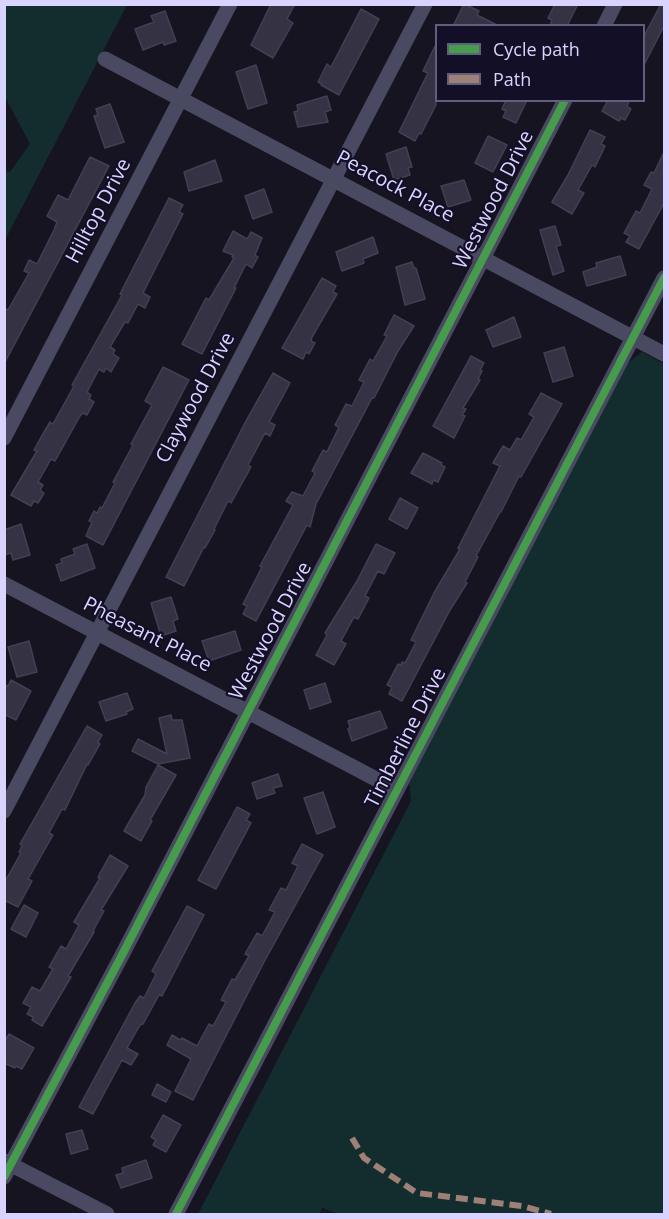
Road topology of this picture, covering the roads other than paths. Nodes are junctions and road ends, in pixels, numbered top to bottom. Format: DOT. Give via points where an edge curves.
graph roads {
  1 [pos="230,4"];
  2 [pos="425,4"];
  3 [pos="615,4"];
  4 [pos="605,24"];
  5 [pos="105,59"];
  6 [pos="181,100"];
  7 [pos="564,102"];
  8 [pos="334,178"];
  9 [pos="483,257"];
  10 [pos="664,278"];
  11 [pos="633,337"];
  12 [pos="664,354"];
  13 [pos="4,438"];
  14 [pos="4,584"];
  15 [pos="97,633"];
  16 [pos="247,711"];
  17 [pos="397,790"];
  18 [pos="4,811"];
  19 [pos="7,1167"];
  20 [pos="107,1215"];
  21 [pos="176,1215"];
  1 -- 6 [label="street, Hilltop Drive"];
  2 -- 8 [label="street, Claywood Drive"];
  3 -- 4 [label="street"];
  5 -- 6 [label="street, Peacock Place"];
  6 -- 8 [label="street, Peacock Place"];
  6 -- 13 [label="street, Hilltop Drive"];
  7 -- 9 [label="street, Westwood Drive"];
  8 -- 9 [label="street, Peacock Place"];
  8 -- 15 [label="street, Claywood Drive"];
  9 -- 11 [label="street, Peacock Place"];
  9 -- 16 [label="street, Westwood Drive"];
  10 -- 11 [label="street, Timberline Drive"];
  11 -- 12 [label="street, Peacock Place"];
  11 -- 17 [label="street, Timberline Drive"];
  14 -- 15 [label="street, Pheasant Place"];
  15 -- 16 [label="street, Pheasant Place"];
  15 -- 18 [label="street, Claywood Drive"];
  16 -- 17 [label="street, Pheasant Place"];
  16 -- 19 [label="street, Westwood Drive"];
  17 -- 21 [label="street, Timberline Drive"];
  19 -- 20 [label="street"];
}
